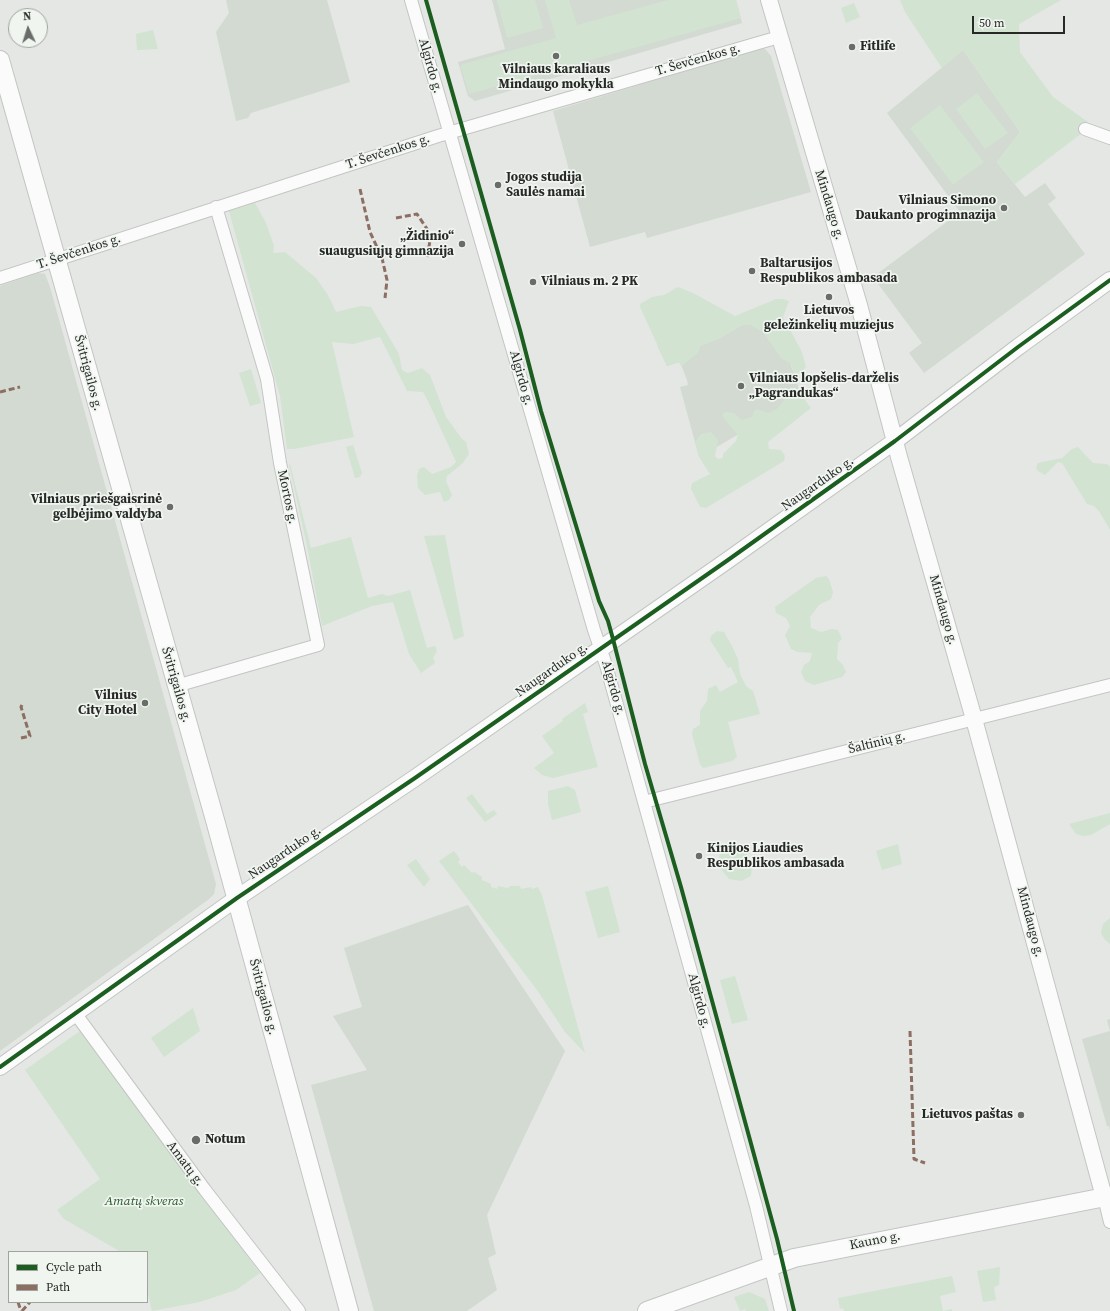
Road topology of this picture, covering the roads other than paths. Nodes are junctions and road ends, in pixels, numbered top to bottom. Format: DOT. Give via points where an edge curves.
graph roads {
  1 [pos="411,0"];
  2 [pos="769,0"];
  3 [pos="779,37"];
  4 [pos="0,60"];
  5 [pos="1085,129"];
  6 [pos="450,132"];
  7 [pos="1110,138"];
  8 [pos="216,207"];
  9 [pos="57,259"];
  10 [pos="0,278"];
  11 [pos="1110,280"];
  12 [pos="895,441"];
  13 [pos="601,648"];
  14 [pos="1110,685"];
  15 [pos="176,686"];
  16 [pos="974,719"];
  17 [pos="644,802"];
  18 [pos="237,898"];
  19 [pos="74,1013"];
  20 [pos="0,1067"];
  21 [pos="1107,1196"];
  22 [pos="1110,1222"];
  23 [pos="770,1266"];
  24 [pos="300,1311"];
  25 [pos="349,1311"];
  26 [pos="647,1311"];
  27 [pos="781,1311"];
  1 -- 6 [label="street, Algirdo g."];
  2 -- 3 [label="main road, Mindaugo g."];
  3 -- 6 [label="street, T. Ševčenkos g."];
  3 -- 12 [label="main road, Mindaugo g." via="859,305"];
  4 -- 9 [label="main road, Švitrigailos g."];
  5 -- 7 [label="street"];
  6 -- 8 [label="street, T. Ševčenkos g."];
  6 -- 13 [label="street, Algirdo g."];
  8 -- 9 [label="street, T. Ševčenkos g."];
  8 -- 15 [label="street, Mortos g." via="267,379 280,462 318,645"];
  9 -- 10 [label="street, T. Ševčenkos g."];
  9 -- 15 [label="main road, Švitrigailos g."];
  11 -- 12 [label="main road, Naugarduko g."];
  12 -- 13 [label="main road, Naugarduko g."];
  12 -- 16 [label="main road, Mindaugo g."];
  13 -- 17 [label="street, Algirdo g."];
  13 -- 18 [label="main road, Naugarduko g."];
  14 -- 16 [label="street, Šaltinių g."];
  15 -- 18 [label="main road, Švitrigailos g."];
  16 -- 17 [label="street, Šaltinių g."];
  16 -- 21 [label="main road, Mindaugo g."];
  17 -- 23 [label="street, Algirdo g." via="756,1206"];
  18 -- 19 [label="main road, Naugarduko g."];
  18 -- 25 [label="main road, Švitrigailos g."];
  19 -- 20 [label="main road, Naugarduko g."];
  19 -- 24 [label="street, Amatų g." via="205,1190"];
  21 -- 22 [label="street, Mindaugo g."];
  21 -- 23 [label="main road, Kauno g." via="824,1251"];
  23 -- 26 [label="main road, Kauno g."];
  23 -- 27 [label="street, Algirdo g."];
}
